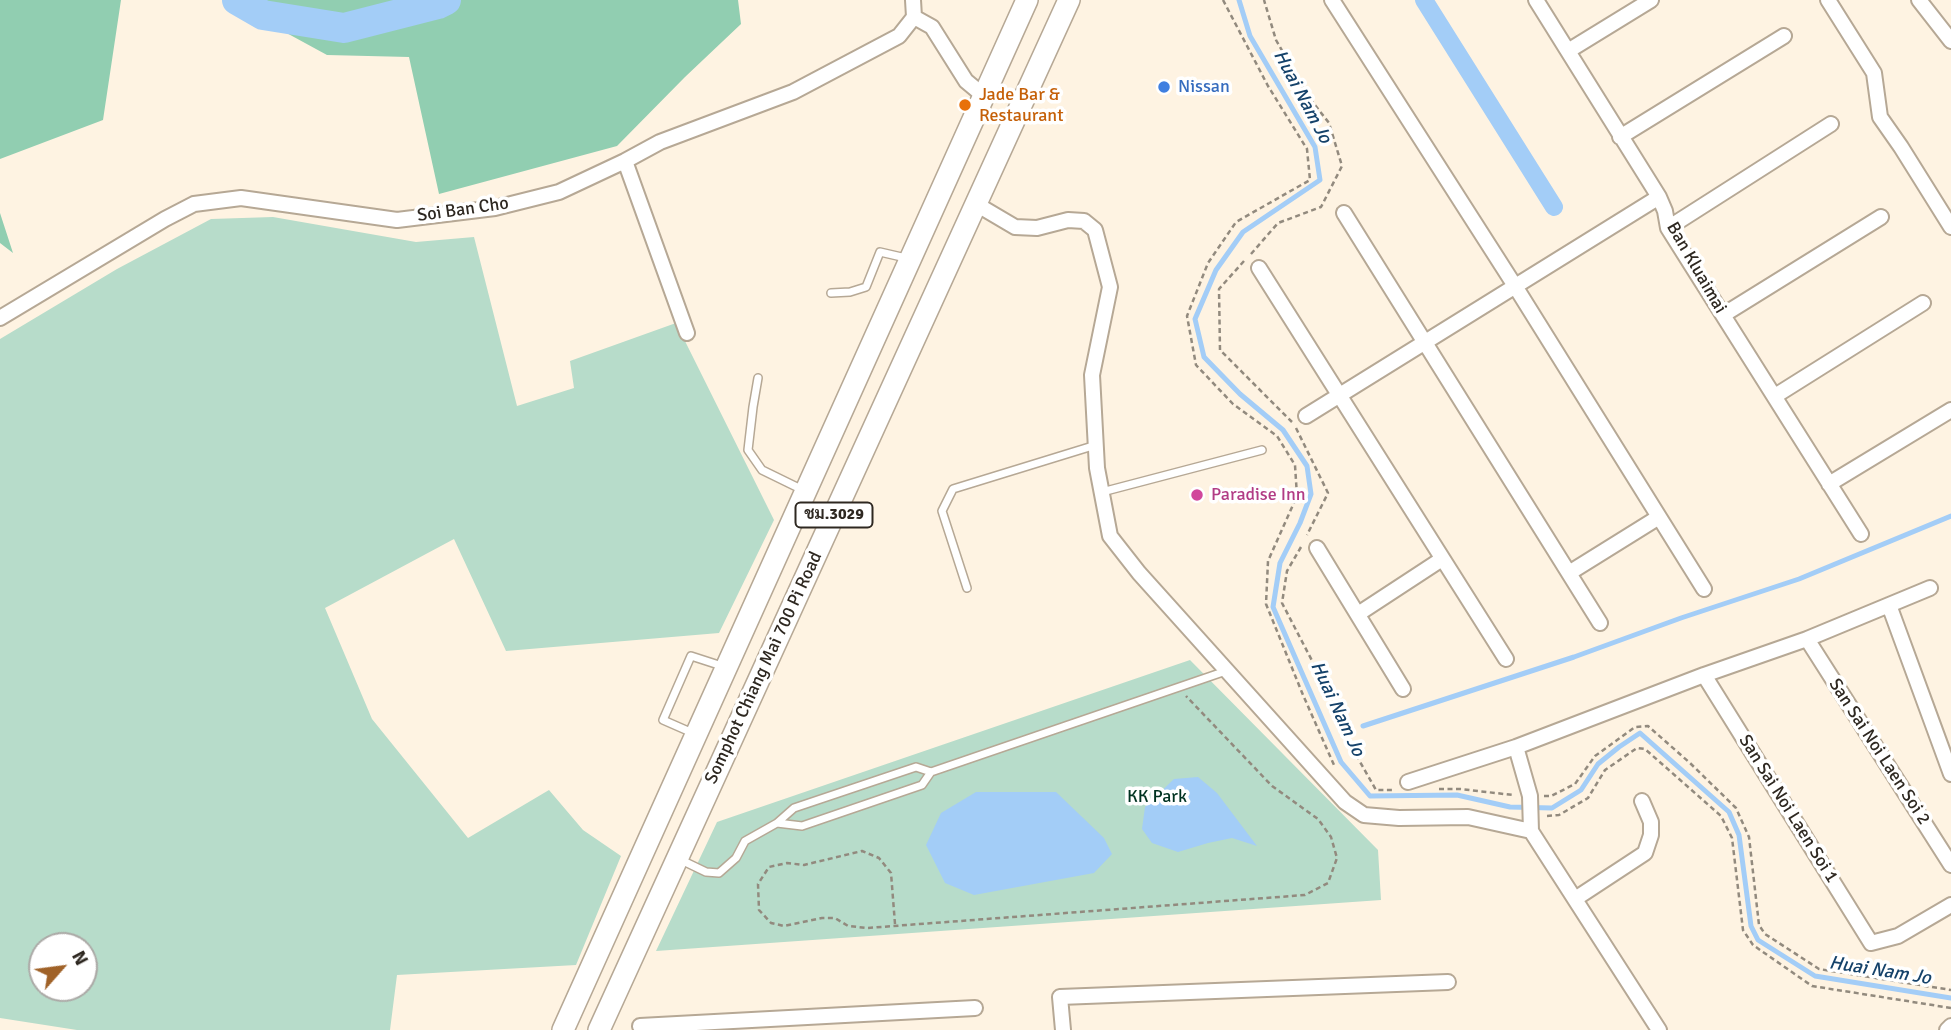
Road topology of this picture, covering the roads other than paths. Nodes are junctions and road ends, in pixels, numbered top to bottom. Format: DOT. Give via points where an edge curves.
graph roads {
  1 [pos="912,0"];
  2 [pos="1027,0"];
  3 [pos="1069,0"];
  4 [pos="1332,0"];
  5 [pos="1536,0"];
  6 [pos="1651,0"];
  7 [pos="1828,0"];
  8 [pos="1919,0"];
  9 [pos="914,17"];
  10 [pos="1784,37"];
  11 [pos="1951,41"];
  12 [pos="1568,51"];
  13 [pos="984,96"];
  14 [pos="1831,124"];
  15 [pos="1620,137"];
  16 [pos="625,161"];
  17 [pos="1659,197"];
  18 [pos="976,204"];
  19 [pos="1344,213"];
  20 [pos="1881,217"];
  21 [pos="1951,227"];
  22 [pos="1668,228"];
  23 [pos="910,259"];
  24 [pos="1259,268"];
  25 [pos="1515,286"];
  26 [pos="831,293"];
  27 [pos="1923,303"];
  28 [pos="1723,315"];
  29 [pos="0,318"];
  30 [pos="687,333"];
  31 [pos="1425,342"];
  32 [pos="758,378"];
  33 [pos="1339,396"];
  34 [pos="1775,396"];
  35 [pos="1951,410"];
  36 [pos="1306,416"];
  37 [pos="1096,445"];
  38 [pos="1262,450"];
  39 [pos="1829,484"];
  40 [pos="806,491"];
  41 [pos="1102,492"];
  42 [pos="1659,517"];
  43 [pos="1861,534"];
  44 [pos="1317,548"];
  45 [pos="1442,559"];
  46 [pos="1569,573"];
  47 [pos="1930,587"];
  48 [pos="967,588"];
  49 [pos="1704,589"];
  50 [pos="1889,605"];
  51 [pos="1358,614"];
  52 [pos="1600,623"];
  53 [pos="1807,639"];
  54 [pos="1506,659"];
  55 [pos="726,667"];
  56 [pos="1226,671"];
  57 [pos="1704,675"];
  58 [pos="1403,689"];
  59 [pos="696,735"];
  60 [pos="1516,747"];
  61 [pos="931,772"];
  62 [pos="1951,774"];
  63 [pos="1408,782"];
  64 [pos="1642,801"];
  65 [pos="776,823"];
  66 [pos="1531,824"];
  67 [pos="677,859"];
  68 [pos="1951,866"];
  69 [pos="1575,899"];
  70 [pos="1951,905"];
  71 [pos="1448,982"];
  72 [pos="975,1008"];
  73 [pos="788,1023"];
  74 [pos="640,1026"];
  75 [pos="1951,1026"];
  76 [pos="563,1030"];
  77 [pos="599,1030"];
  78 [pos="1063,1030"];
  79 [pos="1659,1030"];
  80 [pos="1947,1030"];
  1 -- 9 [label="street"];
  2 -- 13 [label="main road, Somphot Chiang Mai 700 Pi Road / ชม.3029"];
  3 -- 18 [label="main road, Somphot Chiang Mai 700 Pi Road / ชม.3029"];
  4 -- 25 [label="street"];
  5 -- 12 [label="street, Ban Kluaimai"];
  6 -- 12 [label="street"];
  7 -- 21 [label="street" via="1874,74 1880,117"];
  8 -- 11 [label="street"];
  9 -- 13 [label="street" via="932,27 966,82"];
  9 -- 16 [label="street, Soi Ban Cho" via="899,36 793,92 660,142"];
  10 -- 15 [label="street"];
  12 -- 15 [label="street, Ban Kluaimai"];
  13 -- 23 [label="main road, Somphot Chiang Mai 700 Pi Road / ชม.3029"];
  14 -- 22 [label="street"];
  15 -- 17 [label="street, Ban Kluaimai"];
  16 -- 29 [label="street, Soi Ban Cho" via="559,192 495,208 397,220 242,198 194,204"];
  16 -- 30 [label="street"];
  17 -- 22 [label="street, Ban Kluaimai"];
  17 -- 25 [label="street"];
  18 -- 37 [label="street" via="1015,227 1037,228 1068,220 1084,221 1095,230 1110,287 1092,375"];
  18 -- 67 [label="main road, Somphot Chiang Mai 700 Pi Road / ชม.3029"];
  19 -- 31 [label="street"];
  20 -- 28 [label="street"];
  22 -- 28 [label="street, Ban Kluaimai"];
  23 -- 26 [label="lane" via="880,252 866,287"];
  23 -- 40 [label="main road, Somphot Chiang Mai 700 Pi Road / ชม.3029"];
  24 -- 33 [label="street"];
  25 -- 31 [label="street"];
  25 -- 42 [label="street"];
  27 -- 34 [label="street"];
  28 -- 34 [label="street, Ban Kluaimai"];
  31 -- 33 [label="street"];
  31 -- 46 [label="street"];
  32 -- 40 [label="lane" via="748,450 762,470"];
  33 -- 36 [label="street"];
  33 -- 45 [label="street"];
  34 -- 39 [label="street, Ban Kluaimai"];
  35 -- 39 [label="street"];
  37 -- 41 [label="street"];
  37 -- 48 [label="lane" via="953,489 942,511"];
  38 -- 41 [label="lane"];
  39 -- 43 [label="street, Ban Kluaimai"];
  40 -- 55 [label="main road, Somphot Chiang Mai 700 Pi Road / ชม.3029"];
  41 -- 56 [label="street" via="1110,536"];
  42 -- 46 [label="street"];
  42 -- 49 [label="street"];
  44 -- 51 [label="street"];
  45 -- 51 [label="street"];
  45 -- 54 [label="street"];
  46 -- 52 [label="street"];
  47 -- 50 [label="street"];
  50 -- 53 [label="street"];
  50 -- 62 [label="street"];
  51 -- 58 [label="street"];
  53 -- 57 [label="street"];
  53 -- 68 [label="street, San Sai Noi Laen Soi 2"];
  55 -- 59 [label="main road, Somphot Chiang Mai 700 Pi Road / ชม.3029"];
  55 -- 59 [label="lane" via="691,656 663,720"];
  56 -- 61 [label="lane"];
  56 -- 66 [label="street" via="1345,802 1364,815 1468,817"];
  57 -- 60 [label="street"];
  57 -- 70 [label="street, San Sai Noi Laen Soi 1" via="1871,943 1898,936"];
  59 -- 76 [label="main road, Somphot Chiang Mai 700 Pi Road / ชม.3029"];
  60 -- 63 [label="street"];
  60 -- 66 [label="street" via="1530,796"];
  61 -- 65 [label="lane" via="916,767 794,808"];
  61 -- 65 [label="lane" via="922,786 802,826"];
  64 -- 69 [label="street" via="1651,822 1645,853"];
  65 -- 67 [label="lane" via="744,842 736,858 719,873"];
  66 -- 69 [label="street"];
  67 -- 77 [label="main road, Somphot Chiang Mai 700 Pi Road / ชม.3029"];
  69 -- 79 [label="street"];
  71 -- 78 [label="street" via="1060,997"];
  72 -- 73 [label="street"];
  73 -- 74 [label="street"];
  75 -- 80 [label="street"];
}
